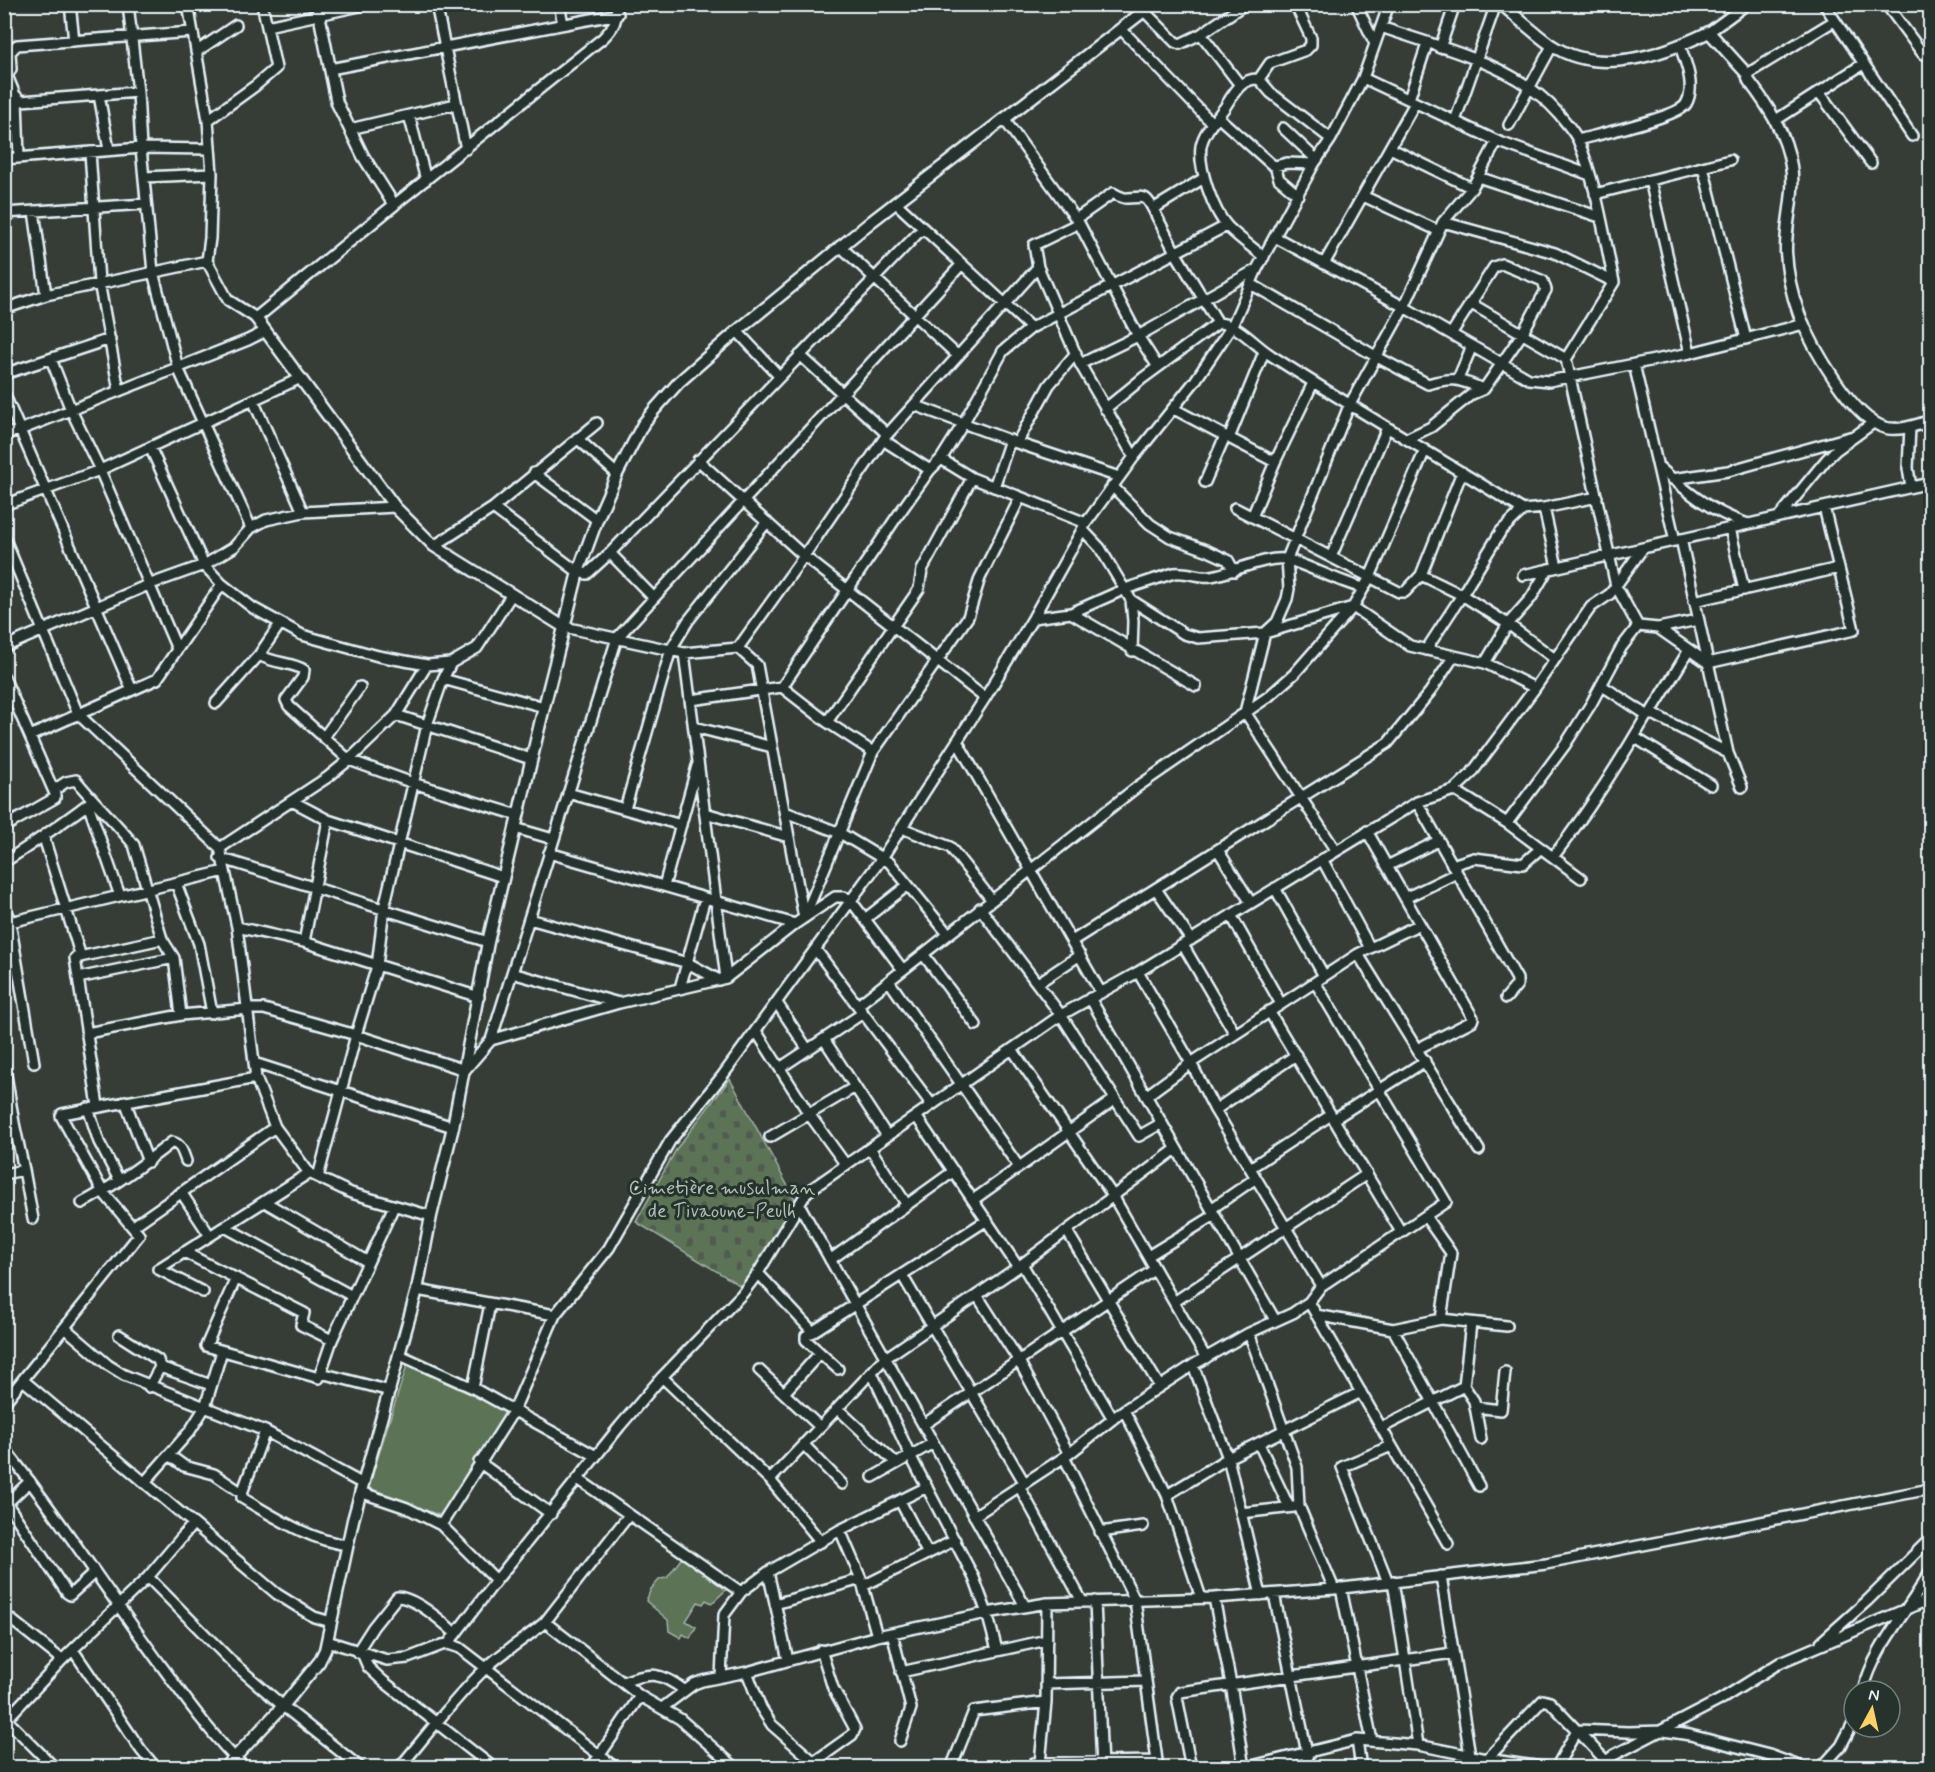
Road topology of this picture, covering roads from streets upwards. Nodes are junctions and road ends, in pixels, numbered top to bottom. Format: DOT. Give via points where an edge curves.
graph roads {
  1 [pos="70,4"];
  2 [pos="128,4"];
  3 [pos="188,4"];
  4 [pos="262,4"];
  5 [pos="369,4"];
  6 [pos="436,4"];
  7 [pos="559,4"];
  8 [pos="1245,4"];
  9 [pos="1295,4"];
  10 [pos="1356,4"];
  11 [pos="1389,4"];
  12 [pos="1455,4"];
  13 [pos="1496,4"];
  14 [pos="1501,4"];
  15 [pos="1747,4"];
  16 [pos="1824,4"];
  17 [pos="1886,4"];
  18 [pos="1149,8"];
  19 [pos="617,9"];
  20 [pos="318,10"];
  21 [pos="1833,21"];
  22 [pos="563,24"];
  23 [pos="236,25"];
  24 [pos="267,26"];
  25 [pos="1381,27"];
  26 [pos="1121,29"];
  27 [pos="192,32"];
  28 [pos="1709,32"];
  29 [pos="1201,34"];
  30 [pos="132,36"];
  31 [pos="75,41"];
  32 [pos="1375,44"];
  33 [pos="1427,44"];
  34 [pos="1552,46"];
  35 [pos="1680,46"];
  36 [pos="445,47"];
  37 [pos="1440,48"];
  38 [pos="196,52"];
  39 [pos="1923,54"];
  40 [pos="1476,60"];
  41 [pos="1863,64"];
  42 [pos="330,69"];
  43 [pos="1747,74"];
  44 [pos="1363,78"];
  45 [pos="1259,79"];
  46 [pos="6,80"];
  47 [pos="1240,85"];
  48 [pos="1530,87"];
  49 [pos="138,92"];
  50 [pos="1819,92"];
  51 [pos="99,95"];
  52 [pos="16,99"];
  53 [pos="1412,101"];
  54 [pos="456,104"];
  55 [pos="409,115"];
  56 [pos="1004,119"];
  57 [pos="208,120"];
  58 [pos="1215,120"];
  59 [pos="1776,120"];
  60 [pos="1455,122"];
  61 [pos="1509,125"];
  62 [pos="1283,128"];
  63 [pos="350,129"];
  64 [pos="1912,136"];
  65 [pos="1331,139"];
  66 [pos="1578,140"];
  67 [pos="1497,141"];
  68 [pos="141,148"];
  69 [pos="1390,148"];
  70 [pos="209,149"];
  71 [pos="466,149"];
  72 [pos="109,150"];
  73 [pos="90,152"];
  74 [pos="20,158"];
  75 [pos="4,159"];
  76 [pos="1730,160"];
  77 [pos="1316,162"];
  78 [pos="1871,163"];
  79 [pos="1275,166"];
  80 [pos="1703,167"];
  81 [pos="212,174"];
  82 [pos="1590,175"];
  83 [pos="144,177"];
  84 [pos="1478,177"];
  85 [pos="1204,178"];
  86 [pos="426,180"];
  87 [pos="1650,180"];
  88 [pos="1472,188"];
  89 [pos="1595,194"];
  90 [pos="1298,195"];
  91 [pos="1363,196"];
  92 [pos="896,203"];
  93 [pos="146,204"];
  94 [pos="394,205"];
  95 [pos="93,207"];
  96 [pos="1153,209"];
  97 [pos="34,211"];
  98 [pos="4,213"];
  99 [pos="1600,218"];
  100 [pos="1078,221"];
  101 [pos="1226,225"];
  102 [pos="1441,226"];
  103 [pos="923,228"];
  104 [pos="1275,237"];
  105 [pos="840,246"];
  106 [pos="1175,252"];
  107 [pos="1264,257"];
  108 [pos="207,261"];
  109 [pos="962,264"];
  110 [pos="1324,264"];
  111 [pos="1038,267"];
  112 [pos="1257,270"];
  113 [pos="153,272"];
  114 [pos="873,279"];
  115 [pos="99,282"];
  116 [pos="1614,282"];
  117 [pos="1251,284"];
  118 [pos="1111,286"];
  119 [pos="46,295"];
  120 [pos="1203,299"];
  121 [pos="1470,303"];
  122 [pos="1005,304"];
  123 [pos="1404,307"];
  124 [pos="4,309"];
  125 [pos="1058,314"];
  126 [pos="915,316"];
  127 [pos="256,318"];
  128 [pos="1218,323"];
  129 [pos="1803,324"];
  130 [pos="1232,326"];
  131 [pos="1030,328"];
  132 [pos="266,331"];
  133 [pos="737,331"];
  134 [pos="1451,334"];
  135 [pos="1522,334"];
  136 [pos="1138,336"];
  137 [pos="110,339"];
  138 [pos="1746,339"];
  139 [pos="1472,346"];
  140 [pos="1264,352"];
  141 [pos="1076,353"];
  142 [pos="1690,353"];
  143 [pos="800,355"];
  144 [pos="958,356"];
  145 [pos="1377,357"];
  146 [pos="1566,358"];
  147 [pos="51,359"];
  148 [pos="1080,364"];
  149 [pos="1502,364"];
  150 [pos="1634,364"];
  151 [pos="1158,367"];
  152 [pos="178,368"];
  153 [pos="4,374"];
  154 [pos="779,376"];
  155 [pos="1570,376"];
  156 [pos="301,378"];
  157 [pos="1458,379"];
  158 [pos="1313,383"];
  159 [pos="1484,390"];
  160 [pos="119,391"];
  161 [pos="4,393"];
  162 [pos="843,394"];
  163 [pos="253,400"];
  164 [pos="914,405"];
  165 [pos="1350,406"];
  166 [pos="1174,409"];
  167 [pos="71,410"];
  168 [pos="1105,410"];
  169 [pos="1930,421"];
  170 [pos="204,423"];
  171 [pos="597,423"];
  172 [pos="1873,423"];
  173 [pos="963,424"];
  174 [pos="1910,427"];
  175 [pos="1387,428"];
  176 [pos="20,430"];
  177 [pos="4,434"];
  178 [pos="1857,435"];
  179 [pos="885,437"];
  180 [pos="1227,437"];
  181 [pos="576,438"];
  182 [pos="1406,439"];
  183 [pos="1013,442"];
  184 [pos="150,447"];
  185 [pos="1425,450"];
  186 [pos="1134,458"];
  187 [pos="941,459"];
  188 [pos="698,460"];
  189 [pos="1275,462"];
  190 [pos="1658,466"];
  191 [pos="100,470"];
  192 [pos="930,470"];
  193 [pos="1462,472"];
  194 [pos="534,473"];
  195 [pos="618,474"];
  196 [pos="1119,477"];
  197 [pos="972,478"];
  198 [pos="1672,479"];
  199 [pos="1205,482"];
  200 [pos="1930,483"];
  201 [pos="1112,486"];
  202 [pos="994,487"];
  203 [pos="1911,487"];
  204 [pos="46,490"];
  205 [pos="1597,497"];
  206 [pos="1020,498"];
  207 [pos="743,501"];
  208 [pos="4,506"];
  209 [pos="395,507"];
  210 [pos="1824,507"];
  211 [pos="493,508"];
  212 [pos="1235,508"];
  213 [pos="1544,508"];
  214 [pos="1523,510"];
  215 [pos="303,512"];
  216 [pos="1252,517"];
  217 [pos="1779,517"];
  218 [pos="597,520"];
  219 [pos="767,522"];
  220 [pos="1748,524"];
  221 [pos="1084,526"];
  222 [pos="251,528"];
  223 [pos="1730,528"];
  224 [pos="4,537"];
  225 [pos="1294,538"];
  226 [pos="1678,540"];
  227 [pos="434,546"];
  228 [pos="1643,548"];
  229 [pos="609,553"];
  230 [pos="1610,555"];
  231 [pos="804,556"];
  232 [pos="1331,557"];
  233 [pos="1287,559"];
  234 [pos="204,564"];
  235 [pos="1553,568"];
  236 [pos="1839,568"];
  237 [pos="1234,571"];
  238 [pos="578,572"];
  239 [pos="1421,575"];
  240 [pos="1523,575"];
  241 [pos="1370,577"];
  242 [pos="222,584"];
  243 [pos="148,585"];
  244 [pos="1616,586"];
  245 [pos="1363,588"];
  246 [pos="1125,589"];
  247 [pos="1744,590"];
  248 [pos="848,591"];
  249 [pos="513,594"];
  250 [pos="1462,595"];
  251 [pos="653,597"];
  252 [pos="1131,600"];
  253 [pos="1694,601"];
  254 [pos="97,607"];
  255 [pos="1353,607"];
  256 [pos="1071,613"];
  257 [pos="1033,618"];
  258 [pos="1698,620"];
  259 [pos="280,624"];
  260 [pos="1508,624"];
  261 [pos="1638,626"];
  262 [pos="564,627"];
  263 [pos="893,627"];
  264 [pos="1658,628"];
  265 [pos="43,630"];
  266 [pos="1265,633"];
  267 [pos="617,638"];
  268 [pos="4,647"];
  269 [pos="738,648"];
  270 [pos="177,649"];
  271 [pos="671,649"];
  272 [pos="1426,650"];
  273 [pos="1689,650"];
  274 [pos="1132,651"];
  275 [pos="684,653"];
  276 [pos="259,655"];
  277 [pos="1454,656"];
  278 [pos="1555,659"];
  279 [pos="937,661"];
  280 [pos="451,663"];
  281 [pos="1485,663"];
  282 [pos="1708,663"];
  283 [pos="427,665"];
  284 [pos="4,677"];
  285 [pos="443,679"];
  286 [pos="1196,686"];
  287 [pos="1601,686"];
  288 [pos="360,687"];
  289 [pos="782,687"];
  290 [pos="1535,688"];
  291 [pos="132,690"];
  292 [pos="762,690"];
  293 [pos="985,698"];
  294 [pos="691,700"];
  295 [pos="216,703"];
  296 [pos="544,707"];
  297 [pos="1245,712"];
  298 [pos="78,714"];
  299 [pos="1649,714"];
  300 [pos="396,716"];
  301 [pos="827,722"];
  302 [pos="427,725"];
  303 [pos="694,727"];
  304 [pos="30,736"];
  305 [pos="324,737"];
  306 [pos="1634,737"];
  307 [pos="957,741"];
  308 [pos="772,747"];
  309 [pos="873,752"];
  310 [pos="1728,753"];
  311 [pos="531,759"];
  312 [pos="349,760"];
  313 [pos="699,761"];
  314 [pos="413,783"];
  315 [pos="1711,785"];
  316 [pos="1742,787"];
  317 [pos="54,790"];
  318 [pos="1454,790"];
  319 [pos="568,792"];
  320 [pos="1301,798"];
  321 [pos="292,801"];
  322 [pos="90,802"];
  323 [pos="1417,802"];
  324 [pos="4,808"];
  325 [pos="625,809"];
  326 [pos="785,812"];
  327 [pos="705,813"];
  328 [pos="518,815"];
  329 [pos="328,820"];
  330 [pos="1507,823"];
  331 [pos="8,825"];
  332 [pos="681,825"];
  333 [pos="515,828"];
  334 [pos="902,828"];
  335 [pos="1368,831"];
  336 [pos="840,833"];
  337 [pos="789,837"];
  338 [pos="44,838"];
  339 [pos="553,839"];
  340 [pos="1438,841"];
  341 [pos="399,843"];
  342 [pos="1541,848"];
  343 [pos="1218,850"];
  344 [pos="1336,851"];
  345 [pos="220,853"];
  346 [pos="549,853"];
  347 [pos="1553,857"];
  348 [pos="882,858"];
  349 [pos="1322,859"];
  350 [pos="4,862"];
  351 [pos="1387,866"];
  352 [pos="1030,868"];
  353 [pos="1454,869"];
  354 [pos="225,871"];
  355 [pos="503,877"];
  356 [pos="1581,878"];
  357 [pos="176,883"];
  358 [pos="908,885"];
  359 [pos="314,886"];
  360 [pos="664,886"];
  361 [pos="1275,888"];
  362 [pos="148,889"];
  363 [pos="1156,889"];
  364 [pos="120,896"];
  365 [pos="705,898"];
  366 [pos="1406,898"];
  367 [pos="4,900"];
  368 [pos="991,900"];
  369 [pos="717,901"];
  370 [pos="852,902"];
  371 [pos="1251,903"];
  372 [pos="384,908"];
  373 [pos="980,908"];
  374 [pos="67,909"];
  375 [pos="1231,915"];
  376 [pos="804,918"];
  377 [pos="529,919"];
  378 [pos="865,919"];
  379 [pos="10,922"];
  380 [pos="795,924"];
  381 [pos="1420,924"];
  382 [pos="237,927"];
  383 [pos="948,934"];
  384 [pos="162,939"];
  385 [pos="1072,941"];
  386 [pos="304,942"];
  387 [pos="488,942"];
  388 [pos="1187,943"];
  389 [pos="1370,948"];
  390 [pos="816,950"];
  391 [pos="923,954"];
  392 [pos="1359,954"];
  393 [pos="1080,955"];
  394 [pos="81,957"];
  395 [pos="174,958"];
  396 [pos="688,963"];
  397 [pos="377,966"];
  398 [pos="903,970"];
  399 [pos="1138,972"];
  400 [pos="512,973"];
  401 [pos="1324,976"];
  402 [pos="78,978"];
  403 [pos="723,979"];
  404 [pos="889,981"];
  405 [pos="1315,982"];
  406 [pos="1038,983"];
  407 [pos="680,988"];
  408 [pos="1101,993"];
  409 [pos="479,997"];
  410 [pos="1090,998"];
  411 [pos="1506,998"];
  412 [pos="620,1003"];
  413 [pos="777,1003"];
  414 [pos="1281,1004"];
  415 [pos="248,1009"];
  416 [pos="861,1009"];
  417 [pos="1269,1011"];
  418 [pos="212,1013"];
  419 [pos="181,1015"];
  420 [pos="1060,1015"];
  421 [pos="976,1025"];
  422 [pos="756,1031"];
  423 [pos="87,1033"];
  424 [pos="1235,1034"];
  425 [pos="356,1035"];
  426 [pos="824,1039"];
  427 [pos="491,1040"];
  428 [pos="1012,1048"];
  429 [pos="1417,1049"];
  430 [pos="808,1050"];
  431 [pos="1296,1055"];
  432 [pos="1425,1061"];
  433 [pos="4,1063"];
  434 [pos="34,1063"];
  435 [pos="254,1063"];
  436 [pos="1191,1063"];
  437 [pos="780,1068"];
  438 [pos="465,1070"];
  439 [pos="256,1078"];
  440 [pos="962,1084"];
  441 [pos="855,1087"];
  442 [pos="340,1090"];
  443 [pos="1379,1090"];
  444 [pos="1146,1096"];
  445 [pos="1115,1099"];
  446 [pos="125,1101"];
  447 [pos="932,1104"];
  448 [pos="93,1107"];
  449 [pos="1215,1110"];
  450 [pos="809,1114"];
  451 [pos="916,1116"];
  452 [pos="1333,1117"];
  453 [pos="1162,1123"];
  454 [pos="9,1124"];
  455 [pos="453,1126"];
  456 [pos="275,1127"];
  457 [pos="1069,1131"];
  458 [pos="887,1136"];
  459 [pos="770,1137"];
  460 [pos="870,1148"];
  461 [pos="1176,1149"];
  462 [pos="1479,1150"];
  463 [pos="186,1161"];
  464 [pos="148,1162"];
  465 [pos="846,1165"];
  466 [pos="1019,1167"];
  467 [pos="1250,1168"];
  468 [pos="24,1170"];
  469 [pos="954,1171"];
  470 [pos="4,1174"];
  471 [pos="1367,1174"];
  472 [pos="314,1175"];
  473 [pos="1256,1178"];
  474 [pos="118,1180"];
  475 [pos="103,1192"];
  476 [pos="181,1192"];
  477 [pos="1113,1196"];
  478 [pos="973,1200"];
  479 [pos="264,1202"];
  480 [pos="82,1203"];
  481 [pos="907,1205"];
  482 [pos="394,1206"];
  483 [pos="800,1206"];
  484 [pos="1213,1212"];
  485 [pos="431,1216"];
  486 [pos="1425,1216"];
  487 [pos="33,1219"];
  488 [pos="987,1220"];
  489 [pos="132,1227"];
  490 [pos="225,1227"];
  491 [pos="1286,1228"];
  492 [pos="1067,1231"];
  493 [pos="1401,1232"];
  494 [pos="210,1236"];
  495 [pos="184,1252"];
  496 [pos="1148,1256"];
  497 [pos="1240,1259"];
  498 [pos="830,1260"];
  499 [pos="368,1262"];
  500 [pos="1020,1265"];
  501 [pos="1155,1269"];
  502 [pos="758,1273"];
  503 [pos="902,1275"];
  504 [pos="236,1278"];
  505 [pos="1321,1286"];
  506 [pos="417,1290"];
  507 [pos="203,1292"];
  508 [pos="977,1295"];
  509 [pos="352,1296"];
  510 [pos="1108,1300"];
  511 [pos="1174,1302"];
  512 [pos="1309,1302"];
  513 [pos="490,1304"];
  514 [pos="855,1305"];
  515 [pos="1316,1315"];
  516 [pos="555,1316"];
  517 [pos="1441,1319"];
  518 [pos="1275,1320"];
  519 [pos="1471,1323"];
  520 [pos="931,1326"];
  521 [pos="1507,1326"];
  522 [pos="65,1328"];
  523 [pos="1393,1329"];
  524 [pos="813,1332"];
  525 [pos="1062,1332"];
  526 [pos="1249,1333"];
  527 [pos="119,1335"];
  528 [pos="332,1340"];
  529 [pos="222,1351"];
  530 [pos="820,1353"];
  531 [pos="400,1355"];
  532 [pos="1206,1358"];
  533 [pos="884,1359"];
  534 [pos="1019,1361"];
  535 [pos="1193,1365"];
  536 [pos="160,1367"];
  537 [pos="838,1369"];
  538 [pos="759,1371"];
  539 [pos="1505,1372"];
  540 [pos="321,1373"];
  541 [pos="872,1373"];
  542 [pos="662,1377"];
  543 [pos="23,1380"];
  544 [pos="212,1386"];
  545 [pos="1464,1386"];
  546 [pos="149,1387"];
  547 [pos="1160,1387"];
  548 [pos="473,1388"];
  549 [pos="390,1391"];
  550 [pos="1361,1392"];
  551 [pos="784,1393"];
  552 [pos="971,1393"];
  553 [pos="1432,1402"];
  554 [pos="4,1403"];
  555 [pos="205,1407"];
  556 [pos="1475,1407"];
  557 [pos="838,1409"];
  558 [pos="514,1410"];
  559 [pos="1124,1410"];
  560 [pos="1113,1419"];
  561 [pos="923,1425"];
  562 [pos="820,1427"];
  563 [pos="1381,1428"];
  564 [pos="265,1431"];
  565 [pos="1284,1431"];
  566 [pos="1481,1440"];
  567 [pos="933,1443"];
  568 [pos="803,1444"];
  569 [pos="1259,1444"];
  570 [pos="1391,1446"];
  571 [pos="4,1448"];
  572 [pos="169,1455"];
  573 [pos="910,1455"];
  574 [pos="1066,1455"];
  575 [pos="596,1456"];
  576 [pos="1228,1458"];
  577 [pos="479,1462"];
  578 [pos="896,1463"];
  579 [pos="873,1477"];
  580 [pos="578,1479"];
  581 [pos="770,1480"];
  582 [pos="30,1481"];
  583 [pos="144,1483"];
  584 [pos="842,1484"];
  585 [pos="1022,1484"];
  586 [pos="1479,1486"];
  587 [pos="927,1487"];
  588 [pos="362,1488"];
  589 [pos="1930,1489"];
  590 [pos="242,1493"];
  591 [pos="1167,1495"];
  592 [pos="900,1500"];
  593 [pos="6,1505"];
  594 [pos="1294,1507"];
  595 [pos="1241,1513"];
  596 [pos="551,1514"];
  597 [pos="629,1515"];
  598 [pos="974,1516"];
  599 [pos="193,1524"];
  600 [pos="441,1526"];
  601 [pos="1143,1526"];
  602 [pos="840,1530"];
  603 [pos="1100,1532"];
  604 [pos="1930,1539"];
  605 [pos="955,1540"];
  606 [pos="821,1542"];
  607 [pos="1448,1544"];
  608 [pos="347,1545"];
  609 [pos="928,1554"];
  610 [pos="1930,1571"];
  611 [pos="768,1572"];
  612 [pos="94,1573"];
  613 [pos="1441,1576"];
  614 [pos="148,1577"];
  615 [pos="496,1580"];
  616 [pos="1391,1581"];
  617 [pos="862,1583"];
  618 [pos="1338,1589"];
  619 [pos="741,1592"];
  620 [pos="1274,1594"];
  621 [pos="1261,1595"];
  622 [pos="1201,1598"];
  623 [pos="1214,1598"];
  624 [pos="1930,1599"];
  625 [pos="1135,1600"];
  626 [pos="1082,1601"];
  627 [pos="1095,1601"];
  628 [pos="1047,1603"];
  629 [pos="775,1604"];
  630 [pos="117,1606"];
  631 [pos="1025,1606"];
  632 [pos="1907,1610"];
  633 [pos="987,1612"];
  634 [pos="4,1614"];
  635 [pos="331,1622"];
  636 [pos="545,1622"];
  637 [pos="892,1633"];
  638 [pos="456,1634"];
  639 [pos="877,1636"];
  640 [pos="1047,1640"];
  641 [pos="327,1641"];
  642 [pos="448,1644"];
  643 [pos="1816,1647"];
  644 [pos="73,1650"];
  645 [pos="821,1650"];
  646 [pos="997,1650"];
  647 [pos="360,1653"];
  648 [pos="1454,1653"];
  649 [pos="62,1660"];
  650 [pos="788,1660"];
  651 [pos="1405,1660"];
  652 [pos="1357,1666"];
  653 [pos="485,1669"];
  654 [pos="747,1672"];
  655 [pos="901,1672"];
  656 [pos="1291,1675"];
  657 [pos="721,1677"];
  658 [pos="1867,1679"];
  659 [pos="1146,1681"];
  660 [pos="623,1682"];
  661 [pos="1098,1683"];
  662 [pos="1046,1684"];
  663 [pos="1231,1684"];
  664 [pos="684,1690"];
  665 [pos="640,1695"];
  666 [pos="1046,1702"];
  667 [pos="283,1706"];
  668 [pos="662,1708"];
  669 [pos="5,1719"];
  670 [pos="437,1724"];
  671 [pos="1577,1730"];
  672 [pos="1664,1731"];
  673 [pos="1845,1739"];
  674 [pos="1358,1740"];
  675 [pos="900,1741"];
  676 [pos="1372,1741"];
  677 [pos="1418,1745"];
  678 [pos="1307,1753"];
  679 [pos="600,1755"];
  680 [pos="1470,1755"];
  681 [pos="235,1758"];
  682 [pos="1606,1761"];
  683 [pos="1488,1763"];
  684 [pos="1157,1764"];
  685 [pos="818,1765"];
  686 [pos="1037,1765"];
  687 [pos="1102,1765"];
  688 [pos="55,1767"];
  689 [pos="156,1767"];
  690 [pos="225,1767"];
  691 [pos="245,1767"];
  692 [pos="361,1767"];
  693 [pos="399,1767"];
  694 [pos="494,1767"];
  695 [pos="591,1767"];
  696 [pos="616,1767"];
  697 [pos="736,1767"];
  698 [pos="951,1767"];
  699 [pos="1191,1767"];
  700 [pos="1244,1767"];
  701 [pos="1308,1767"];
  702 [pos="1361,1767"];
  703 [pos="1548,1767"];
  704 [pos="1557,1767"];
  705 [pos="1598,1767"];
  706 [pos="1805,1767"];
  707 [pos="1821,1767"];
  1 -- 31 [label="street"];
  2 -- 30 [label="street"];
  3 -- 27 [label="street"];
  4 -- 24 [label="street"];
  5 -- 20 [label="street"];
  6 -- 36 [label="street"];
  7 -- 22 [label="street"];
  8 -- 29 [label="street"];
  9 -- 45 [label="street" via="1311,45 1270,63"];
  10 -- 32 [label="street"];
  11 -- 25 [label="street"];
  12 -- 37 [label="street"];
  13 -- 40 [label="street"];
  14 -- 34 [label="street"];
  15 -- 28 [label="street"];
  16 -- 21 [label="street"];
  17 -- 39 [label="street"];
  18 -- 26 [label="street"];
  18 -- 29 [label="street" via="1175,42 1180,44"];
  19 -- 22 [label="street"];
  19 -- 71 [label="street" via="613,28 603,38"];
  20 -- 24 [label="street"];
  20 -- 42 [label="street"];
  21 -- 41 [label="street"];
  21 -- 43 [label="street"];
  22 -- 36 [label="street"];
  23 -- 38 [label="street"];
  24 -- 57 [label="street" via="276,68"];
  25 -- 32 [label="street"];
  25 -- 33 [label="street"];
  26 -- 56 [label="street"];
  26 -- 58 [label="street"];
  27 -- 30 [label="street"];
  27 -- 38 [label="street"];
  28 -- 35 [label="street"];
  28 -- 43 [label="street"];
  29 -- 47 [label="street"];
  30 -- 31 [label="street"];
  30 -- 49 [label="street"];
  31 -- 46 [label="street" via="18,45 10,52 11,69"];
  32 -- 44 [label="street"];
  33 -- 37 [label="street"];
  33 -- 53 [label="street"];
  34 -- 35 [label="street" via="1582,59 1610,60 1649,56"];
  34 -- 48 [label="street"];
  35 -- 66 [label="street" via="1690,79 1688,102 1682,109"];
  36 -- 42 [label="street"];
  36 -- 54 [label="street"];
  37 -- 40 [label="street"];
  38 -- 57 [label="street"];
  40 -- 48 [label="street"];
  40 -- 60 [label="street"];
  41 -- 50 [label="street"];
  41 -- 64 [label="street"];
  42 -- 63 [label="street" via="337,103"];
  43 -- 59 [label="street"];
  44 -- 53 [label="street"];
  44 -- 65 [label="street"];
  45 -- 47 [label="street"];
  45 -- 65 [label="street" via="1271,93"];
  46 -- 52 [label="street"];
  47 -- 58 [label="street"];
  48 -- 61 [label="street"];
  48 -- 66 [label="street" via="1547,101"];
  49 -- 51 [label="street"];
  49 -- 68 [label="street"];
  50 -- 59 [label="street"];
  50 -- 78 [label="street"];
  51 -- 52 [label="street"];
  51 -- 72 [label="street"];
  52 -- 74 [label="street"];
  53 -- 60 [label="street"];
  53 -- 69 [label="street"];
  54 -- 55 [label="street"];
  54 -- 71 [label="street"];
  55 -- 63 [label="street"];
  55 -- 86 [label="street"];
  56 -- 92 [label="street"];
  56 -- 100 [label="street"];
  57 -- 70 [label="street"];
  58 -- 79 [label="street"];
  58 -- 85 [label="street" via="1201,146"];
  59 -- 129 [label="street" via="1791,166 1786,251"];
  60 -- 67 [label="street"];
  62 -- 77 [label="street"];
  63 -- 94 [label="street"];
  65 -- 77 [label="street"];
  66 -- 82 [label="street"];
  67 -- 82 [label="street"];
  67 -- 84 [label="street"];
  68 -- 70 [label="street"];
  68 -- 72 [label="street"];
  68 -- 83 [label="street"];
  69 -- 88 [label="street"];
  69 -- 91 [label="street"];
  70 -- 81 [label="street"];
  71 -- 86 [label="street"];
  72 -- 73 [label="street"];
  73 -- 74 [label="street"];
  73 -- 95 [label="street"];
  74 -- 75 [label="street"];
  76 -- 80 [label="street"];
  77 -- 79 [label="street"];
  77 -- 90 [label="street"];
  79 -- 90 [label="street" via="1279,179"];
  80 -- 87 [label="street"];
  80 -- 138 [label="street"];
  81 -- 83 [label="street"];
  81 -- 108 [label="street"];
  82 -- 89 [label="street"];
  83 -- 93 [label="street"];
  84 -- 88 [label="street"];
  84 -- 99 [label="street"];
  85 -- 96 [label="street"];
  85 -- 101 [label="street"];
  86 -- 94 [label="street"];
  87 -- 89 [label="street"];
  87 -- 142 [label="street"];
  88 -- 102 [label="street"];
  89 -- 99 [label="street"];
  90 -- 104 [label="street"];
  91 -- 102 [label="street"];
  91 -- 110 [label="street"];
  92 -- 103 [label="street"];
  92 -- 105 [label="street"];
  93 -- 95 [label="street"];
  93 -- 113 [label="street"];
  94 -- 127 [label="street"];
  95 -- 97 [label="street"];
  95 -- 115 [label="street"];
  96 -- 100 [label="street" via="1149,200 1142,197 1127,199 1113,193"];
  96 -- 106 [label="street"];
  97 -- 98 [label="street"];
  97 -- 119 [label="street"];
  99 -- 116 [label="street"];
  100 -- 111 [label="street" via="1034,245"];
  100 -- 118 [label="street"];
  101 -- 106 [label="street"];
  101 -- 107 [label="street"];
  102 -- 116 [label="street" via="1555,253"];
  102 -- 123 [label="street"];
  103 -- 109 [label="street"];
  103 -- 114 [label="street"];
  104 -- 107 [label="street"];
  104 -- 110 [label="street"];
  105 -- 114 [label="street"];
  105 -- 133 [label="street"];
  106 -- 118 [label="street"];
  106 -- 120 [label="street"];
  107 -- 112 [label="street"];
  108 -- 113 [label="street"];
  108 -- 127 [label="street" via="228,300"];
  109 -- 122 [label="street"];
  109 -- 126 [label="street"];
  110 -- 123 [label="street"];
  111 -- 122 [label="street"];
  111 -- 125 [label="street"];
  112 -- 117 [label="street"];
  112 -- 120 [label="street"];
  113 -- 115 [label="street"];
  113 -- 152 [label="street"];
  114 -- 126 [label="street"];
  114 -- 143 [label="street"];
  115 -- 119 [label="street"];
  115 -- 137 [label="street"];
  116 -- 146 [label="street"];
  117 -- 130 [label="street"];
  117 -- 145 [label="street"];
  118 -- 125 [label="street"];
  118 -- 136 [label="street"];
  119 -- 124 [label="street"];
  120 -- 128 [label="street"];
  120 -- 136 [label="street"];
  121 -- 134 [label="street"];
  121 -- 135 [label="street"];
  121 -- 135 [label="street" via="1497,264 1543,281 1546,290"];
  122 -- 131 [label="street"];
  122 -- 144 [label="street"];
  123 -- 134 [label="street"];
  123 -- 145 [label="street"];
  125 -- 131 [label="street"];
  125 -- 141 [label="street"];
  126 -- 144 [label="street"];
  126 -- 162 [label="street"];
  127 -- 132 [label="street"];
  128 -- 130 [label="street"];
  128 -- 151 [label="street"];
  129 -- 138 [label="street"];
  129 -- 172 [label="street" via="1840,388"];
  130 -- 140 [label="street"];
  130 -- 166 [label="street"];
  131 -- 173 [label="street" via="1003,351"];
  132 -- 152 [label="street"];
  132 -- 156 [label="street"];
  133 -- 154 [label="street"];
  133 -- 195 [label="street" via="667,395 643,424"];
  134 -- 139 [label="street"];
  135 -- 146 [label="street"];
  135 -- 149 [label="street"];
  136 -- 148 [label="street"];
  136 -- 151 [label="street"];
  137 -- 147 [label="street"];
  137 -- 160 [label="street"];
  138 -- 142 [label="street"];
  139 -- 149 [label="street"];
  139 -- 157 [label="street"];
  140 -- 158 [label="street"];
  140 -- 180 [label="street"];
  141 -- 148 [label="street"];
  141 -- 183 [label="street" via="1049,385"];
  142 -- 150 [label="street"];
  143 -- 154 [label="street"];
  143 -- 162 [label="street"];
  144 -- 164 [label="street"];
  145 -- 157 [label="street" via="1428,384"];
  145 -- 165 [label="street"];
  146 -- 155 [label="street"];
  147 -- 153 [label="street"];
  147 -- 167 [label="street"];
  148 -- 168 [label="street"];
  149 -- 155 [label="street" via="1529,380"];
  149 -- 159 [label="street"];
  150 -- 155 [label="street"];
  150 -- 190 [label="street"];
  151 -- 168 [label="street"];
  152 -- 160 [label="street"];
  152 -- 170 [label="street"];
  154 -- 188 [label="street"];
  155 -- 205 [label="street"];
  156 -- 163 [label="street"];
  156 -- 209 [label="street"];
  157 -- 159 [label="street"];
  158 -- 165 [label="street"];
  158 -- 189 [label="street"];
  159 -- 182 [label="street" via="1472,394 1431,427"];
  160 -- 167 [label="street"];
  161 -- 176 [label="street"];
  162 -- 179 [label="street"];
  162 -- 207 [label="street"];
  163 -- 170 [label="street"];
  163 -- 215 [label="street"];
  164 -- 173 [label="street"];
  164 -- 179 [label="street"];
  165 -- 175 [label="street"];
  165 -- 225 [label="street"];
  166 -- 180 [label="street"];
  166 -- 186 [label="street"];
  167 -- 176 [label="street"];
  167 -- 191 [label="street"];
  168 -- 186 [label="street"];
  169 -- 174 [label="street"];
  170 -- 184 [label="street"];
  170 -- 222 [label="street"];
  171 -- 181 [label="street"];
  172 -- 174 [label="street" via="1896,429"];
  172 -- 178 [label="street"];
  173 -- 183 [label="street"];
  173 -- 187 [label="street"];
  174 -- 203 [label="street"];
  175 -- 182 [label="street"];
  175 -- 232 [label="street"];
  176 -- 177 [label="street"];
  176 -- 204 [label="street"];
  178 -- 198 [label="street" via="1728,471"];
  178 -- 217 [label="street" via="1826,460"];
  179 -- 192 [label="street"];
  179 -- 231 [label="street"];
  180 -- 189 [label="street"];
  180 -- 199 [label="street"];
  181 -- 194 [label="street"];
  181 -- 195 [label="street"];
  182 -- 185 [label="street"];
  183 -- 196 [label="street"];
  183 -- 202 [label="street"];
  184 -- 191 [label="street"];
  184 -- 234 [label="street"];
  185 -- 193 [label="street"];
  185 -- 241 [label="street"];
  186 -- 196 [label="street"];
  187 -- 192 [label="street"];
  187 -- 197 [label="street"];
  188 -- 207 [label="street"];
  188 -- 229 [label="street"];
  189 -- 216 [label="street"];
  190 -- 198 [label="street"];
  190 -- 226 [label="street"];
  191 -- 204 [label="street"];
  191 -- 243 [label="street"];
  192 -- 248 [label="street"];
  193 -- 214 [label="street"];
  193 -- 239 [label="street"];
  194 -- 211 [label="street"];
  194 -- 218 [label="street"];
  195 -- 218 [label="street"];
  196 -- 201 [label="street"];
  197 -- 202 [label="street"];
  197 -- 263 [label="street" via="922,570 919,589"];
  198 -- 220 [label="street" via="1715,511"];
  200 -- 203 [label="street"];
  201 -- 221 [label="street"];
  201 -- 237 [label="street" via="1150,524 1170,537 1228,560"];
  202 -- 206 [label="street"];
  203 -- 210 [label="street"];
  204 -- 208 [label="street"];
  204 -- 254 [label="street"];
  205 -- 213 [label="street"];
  205 -- 230 [label="street"];
  206 -- 221 [label="street"];
  206 -- 279 [label="street" via="980,578 968,617"];
  207 -- 219 [label="street"];
  207 -- 251 [label="street"];
  209 -- 215 [label="street"];
  209 -- 227 [label="street"];
  210 -- 217 [label="street"];
  210 -- 236 [label="street"];
  211 -- 227 [label="street"];
  211 -- 238 [label="street"];
  212 -- 216 [label="street"];
  213 -- 214 [label="street"];
  213 -- 235 [label="street"];
  214 -- 250 [label="street" via="1501,531"];
  215 -- 222 [label="street" via="266,520"];
  216 -- 225 [label="street"];
  217 -- 220 [label="street"];
  218 -- 238 [label="street"];
  219 -- 231 [label="street"];
  219 -- 271 [label="street" via="688,621"];
  220 -- 223 [label="street"];
  221 -- 246 [label="street"];
  221 -- 257 [label="street"];
  222 -- 234 [label="street" via="234,547"];
  223 -- 226 [label="street"];
  223 -- 247 [label="street"];
  224 -- 265 [label="street"];
  225 -- 232 [label="street"];
  225 -- 233 [label="street"];
  226 -- 228 [label="street"];
  226 -- 253 [label="street"];
  227 -- 249 [label="street"];
  228 -- 230 [label="street"];
  228 -- 244 [label="street"];
  229 -- 238 [label="street" via="587,574"];
  229 -- 251 [label="street"];
  230 -- 235 [label="street"];
  230 -- 244 [label="street"];
  231 -- 248 [label="street"];
  231 -- 269 [label="street"];
  232 -- 241 [label="street"];
  233 -- 237 [label="street"];
  233 -- 245 [label="street"];
  233 -- 266 [label="street" via="1287,598 1277,622"];
  234 -- 242 [label="street"];
  234 -- 243 [label="street"];
  235 -- 240 [label="street"];
  235 -- 260 [label="street"];
  236 -- 247 [label="street"];
  236 -- 282 [label="street" via="1854,630"];
  237 -- 246 [label="street" via="1205,577 1181,572"];
  238 -- 262 [label="street"];
  239 -- 241 [label="street" via="1405,592"];
  239 -- 250 [label="street"];
  241 -- 245 [label="street"];
  242 -- 259 [label="street"];
  242 -- 270 [label="street"];
  243 -- 254 [label="street"];
  243 -- 270 [label="street"];
  244 -- 261 [label="street"];
  244 -- 278 [label="street" via="1591,607"];
  245 -- 255 [label="street"];
  246 -- 252 [label="street"];
  246 -- 256 [label="street"];
  247 -- 253 [label="street"];
  248 -- 263 [label="street"];
  248 -- 289 [label="street"];
  249 -- 262 [label="street"];
  249 -- 280 [label="street" via="477,648"];
  250 -- 260 [label="street"];
  250 -- 272 [label="street"];
  251 -- 267 [label="street"];
  252 -- 266 [label="street" via="1184,634 1198,638"];
  252 -- 274 [label="street"];
  253 -- 258 [label="street"];
  254 -- 265 [label="street"];
  254 -- 291 [label="street"];
  255 -- 266 [label="street"];
  255 -- 272 [label="street" via="1410,646"];
  255 -- 297 [label="street" via="1294,674"];
  256 -- 257 [label="street"];
  256 -- 274 [label="street"];
  257 -- 293 [label="street"];
  258 -- 264 [label="street"];
  258 -- 282 [label="street"];
  259 -- 276 [label="street"];
  259 -- 283 [label="street" via="302,635"];
  260 -- 278 [label="street"];
  260 -- 281 [label="street"];
  261 -- 264 [label="street"];
  261 -- 287 [label="street"];
  262 -- 267 [label="street"];
  262 -- 296 [label="street"];
  263 -- 279 [label="street"];
  263 -- 301 [label="street"];
  264 -- 273 [label="street"];
  265 -- 268 [label="street"];
  265 -- 298 [label="street"];
  266 -- 297 [label="street"];
  267 -- 271 [label="street"];
  267 -- 319 [label="street"];
  269 -- 275 [label="street"];
  269 -- 292 [label="street" via="757,665"];
  270 -- 291 [label="street" via="157,679"];
  271 -- 275 [label="street"];
  271 -- 325 [label="street"];
  272 -- 277 [label="street"];
  273 -- 282 [label="street"];
  273 -- 299 [label="street"];
  274 -- 286 [label="street"];
  275 -- 294 [label="street"];
  276 -- 295 [label="street"];
  276 -- 305 [label="street" via="304,670 286,700"];
  277 -- 281 [label="street"];
  277 -- 320 [label="street" via="1388,743"];
  278 -- 290 [label="street"];
  279 -- 293 [label="street"];
  279 -- 309 [label="street"];
  280 -- 283 [label="street"];
  280 -- 285 [label="street"];
  281 -- 290 [label="street"];
  282 -- 310 [label="street"];
  283 -- 300 [label="street"];
  284 -- 304 [label="street"];
  285 -- 296 [label="street"];
  285 -- 302 [label="street"];
  287 -- 299 [label="street"];
  287 -- 330 [label="street" via="1565,745"];
  288 -- 305 [label="street"];
  289 -- 292 [label="street"];
  289 -- 301 [label="street"];
  290 -- 318 [label="street" via="1471,774"];
  291 -- 298 [label="street"];
  292 -- 294 [label="street"];
  292 -- 308 [label="street"];
  293 -- 307 [label="street"];
  294 -- 303 [label="street"];
  296 -- 311 [label="street"];
  297 -- 320 [label="street"];
  297 -- 352 [label="street"];
  298 -- 304 [label="street"];
  298 -- 345 [label="street"];
  299 -- 306 [label="street"];
  299 -- 310 [label="street"];
  300 -- 302 [label="street"];
  300 -- 312 [label="street"];
  301 -- 309 [label="street"];
  302 -- 311 [label="street"];
  302 -- 314 [label="street"];
  303 -- 308 [label="street"];
  303 -- 313 [label="street"];
  304 -- 317 [label="street"];
  305 -- 312 [label="street"];
  306 -- 315 [label="street"];
  306 -- 347 [label="street" via="1584,818"];
  307 -- 334 [label="street"];
  307 -- 352 [label="street"];
  308 -- 326 [label="street"];
  309 -- 336 [label="street"];
  310 -- 316 [label="street"];
  311 -- 328 [label="street"];
  312 -- 314 [label="street"];
  312 -- 321 [label="street"];
  313 -- 327 [label="street"];
  313 -- 332 [label="street"];
  314 -- 328 [label="street"];
  314 -- 341 [label="street"];
  317 -- 322 [label="street" via="76,780"];
  317 -- 331 [label="street" via="54,798"];
  318 -- 323 [label="street"];
  318 -- 330 [label="street"];
  319 -- 325 [label="street"];
  319 -- 339 [label="street"];
  320 -- 343 [label="street"];
  320 -- 344 [label="street"];
  321 -- 329 [label="street"];
  321 -- 345 [label="street"];
  322 -- 338 [label="street"];
  322 -- 362 [label="street" via="134,845"];
  322 -- 364 [label="street"];
  323 -- 335 [label="street"];
  323 -- 340 [label="street"];
  324 -- 331 [label="street"];
  325 -- 332 [label="street"];
  326 -- 336 [label="street"];
  326 -- 337 [label="street"];
  327 -- 337 [label="street"];
  327 -- 369 [label="street"];
  328 -- 333 [label="street"];
  329 -- 341 [label="street"];
  329 -- 359 [label="street"];
  330 -- 342 [label="street"];
  332 -- 360 [label="street"];
  333 -- 339 [label="street"];
  333 -- 355 [label="street"];
  334 -- 348 [label="street"];
  334 -- 368 [label="street" via="950,847"];
  335 -- 344 [label="street"];
  335 -- 351 [label="street"];
  336 -- 348 [label="street"];
  336 -- 376 [label="street"];
  337 -- 376 [label="street"];
  338 -- 350 [label="street"];
  338 -- 374 [label="street"];
  339 -- 346 [label="street"];
  340 -- 351 [label="street"];
  340 -- 353 [label="street"];
  341 -- 355 [label="street"];
  341 -- 372 [label="street"];
  342 -- 347 [label="street"];
  342 -- 353 [label="street" via="1523,864 1474,858"];
  343 -- 363 [label="street"];
  343 -- 371 [label="street"];
  344 -- 349 [label="street"];
  345 -- 354 [label="street"];
  345 -- 359 [label="street"];
  346 -- 360 [label="street"];
  346 -- 377 [label="street"];
  347 -- 356 [label="street"];
  348 -- 358 [label="street"];
  348 -- 370 [label="street"];
  349 -- 361 [label="street"];
  349 -- 389 [label="street"];
  351 -- 366 [label="street"];
  352 -- 368 [label="street"];
  352 -- 385 [label="street"];
  353 -- 366 [label="street"];
  353 -- 411 [label="street" via="1517,979"];
  354 -- 357 [label="street"];
  354 -- 382 [label="street"];
  355 -- 387 [label="street"];
  357 -- 362 [label="street"];
  357 -- 418 [label="street" via="199,944"];
  358 -- 378 [label="street"];
  358 -- 383 [label="street"];
  359 -- 372 [label="street"];
  359 -- 386 [label="street"];
  360 -- 365 [label="street"];
  361 -- 371 [label="street"];
  361 -- 401 [label="street"];
  362 -- 364 [label="street"];
  362 -- 384 [label="street"];
  363 -- 385 [label="street"];
  363 -- 388 [label="street"];
  364 -- 374 [label="street"];
  365 -- 369 [label="street"];
  365 -- 396 [label="street"];
  366 -- 381 [label="street"];
  367 -- 379 [label="street"];
  368 -- 373 [label="street"];
  369 -- 380 [label="street"];
  369 -- 403 [label="street"];
  370 -- 376 [label="street" via="835,897"];
  370 -- 378 [label="street"];
  370 -- 390 [label="street"];
  371 -- 375 [label="street"];
  372 -- 387 [label="street"];
  372 -- 397 [label="street"];
  373 -- 383 [label="street"];
  373 -- 406 [label="street"];
  374 -- 379 [label="street"];
  374 -- 394 [label="street"];
  375 -- 388 [label="street"];
  375 -- 414 [label="street"];
  376 -- 380 [label="street"];
  377 -- 396 [label="street"];
  377 -- 400 [label="street"];
  378 -- 398 [label="street"];
  379 -- 434 [label="street"];
  380 -- 403 [label="street"];
  381 -- 389 [label="street"];
  381 -- 429 [label="street" via="1473,1018"];
  382 -- 386 [label="street"];
  382 -- 415 [label="street"];
  383 -- 391 [label="street"];
  384 -- 394 [label="street"];
  384 -- 395 [label="street"];
  385 -- 393 [label="street"];
  386 -- 397 [label="street"];
  387 -- 409 [label="street"];
  388 -- 399 [label="street"];
  388 -- 424 [label="street"];
  389 -- 392 [label="street"];
  390 -- 413 [label="street"];
  390 -- 416 [label="street"];
  391 -- 398 [label="street"];
  391 -- 421 [label="street"];
  392 -- 401 [label="street"];
  392 -- 429 [label="street"];
  393 -- 406 [label="street"];
  393 -- 408 [label="street"];
  394 -- 402 [label="street" via="75,958"];
  395 -- 402 [label="street"];
  395 -- 419 [label="street"];
  396 -- 403 [label="street"];
  396 -- 407 [label="street"];
  397 -- 409 [label="street"];
  397 -- 425 [label="street"];
  398 -- 404 [label="street"];
  399 -- 408 [label="street"];
  399 -- 436 [label="street"];
  400 -- 412 [label="street"];
  400 -- 427 [label="street"];
  401 -- 405 [label="street"];
  402 -- 423 [label="street"];
  403 -- 407 [label="street"];
  404 -- 416 [label="street"];
  404 -- 440 [label="street"];
  405 -- 414 [label="street"];
  405 -- 443 [label="street"];
  406 -- 420 [label="street"];
  407 -- 412 [label="street"];
  408 -- 410 [label="street"];
  409 -- 438 [label="street"];
  410 -- 420 [label="street"];
  410 -- 444 [label="street"];
  412 -- 427 [label="street"];
  413 -- 422 [label="street"];
  413 -- 430 [label="street"];
  414 -- 417 [label="street"];
  415 -- 418 [label="street"];
  415 -- 425 [label="street"];
  415 -- 435 [label="street"];
  416 -- 426 [label="street"];
  416 -- 447 [label="street"];
  417 -- 424 [label="street"];
  417 -- 431 [label="street"];
  418 -- 419 [label="street"];
  419 -- 423 [label="street"];
  420 -- 428 [label="street"];
  420 -- 445 [label="street"];
  422 -- 437 [label="street"];
  422 -- 516 [label="street" via="670,1141 609,1248"];
  423 -- 448 [label="street"];
  424 -- 436 [label="street"];
  425 -- 438 [label="street"];
  425 -- 442 [label="street"];
  426 -- 430 [label="street"];
  426 -- 441 [label="street"];
  427 -- 438 [label="street"];
  428 -- 440 [label="street"];
  428 -- 457 [label="street"];
  429 -- 432 [label="street"];
  430 -- 437 [label="street"];
  431 -- 449 [label="street"];
  431 -- 452 [label="street"];
  432 -- 443 [label="street"];
  432 -- 462 [label="street"];
  433 -- 454 [label="street"];
  435 -- 439 [label="street"];
  435 -- 442 [label="street"];
  436 -- 444 [label="street"];
  436 -- 449 [label="street"];
  437 -- 450 [label="street"];
  438 -- 455 [label="street"];
  439 -- 446 [label="street"];
  439 -- 456 [label="street"];
  440 -- 447 [label="street"];
  440 -- 466 [label="street"];
  441 -- 450 [label="street"];
  441 -- 458 [label="street"];
  442 -- 455 [label="street"];
  442 -- 472 [label="street"];
  443 -- 452 [label="street"];
  443 -- 486 [label="street" via="1446,1202"];
  444 -- 453 [label="street"];
  445 -- 453 [label="street" via="1139,1136"];
  445 -- 457 [label="street"];
  446 -- 448 [label="street"];
  446 -- 464 [label="street"];
  447 -- 451 [label="street"];
  448 -- 474 [label="street" via="99,1142"];
  448 -- 475 [label="street" via="64,1112 61,1116"];
  449 -- 467 [label="street"];
  450 -- 459 [label="street"];
  450 -- 465 [label="street"];
  451 -- 458 [label="street"];
  451 -- 469 [label="street"];
  452 -- 467 [label="street"];
  452 -- 471 [label="street"];
  453 -- 461 [label="street"];
  454 -- 468 [label="street"];
  455 -- 485 [label="street"];
  456 -- 472 [label="street"];
  456 -- 476 [label="street"];
  457 -- 466 [label="street"];
  457 -- 477 [label="street"];
  458 -- 460 [label="street"];
  460 -- 465 [label="street"];
  460 -- 481 [label="street"];
  461 -- 477 [label="street"];
  461 -- 484 [label="street"];
  463 -- 464 [label="street" via="181,1148 172,1142"];
  464 -- 474 [label="street"];
  465 -- 483 [label="street" via="807,1192"];
  466 -- 478 [label="street"];
  467 -- 473 [label="street"];
  468 -- 470 [label="street"];
  468 -- 487 [label="street"];
  469 -- 478 [label="street"];
  469 -- 481 [label="street"];
  471 -- 491 [label="street"];
  471 -- 493 [label="street"];
  472 -- 479 [label="street"];
  472 -- 482 [label="street" via="351,1193"];
  473 -- 484 [label="street"];
  473 -- 491 [label="street"];
  474 -- 475 [label="street"];
  475 -- 480 [label="street"];
  475 -- 489 [label="street"];
  476 -- 489 [label="street"];
  476 -- 494 [label="street"];
  477 -- 492 [label="street"];
  477 -- 496 [label="street"];
  478 -- 488 [label="street"];
  479 -- 490 [label="street"];
  479 -- 499 [label="street"];
  481 -- 498 [label="street"];
  482 -- 485 [label="street"];
  482 -- 499 [label="street"];
  483 -- 498 [label="street"];
  483 -- 502 [label="street"];
  484 -- 496 [label="street"];
  484 -- 497 [label="street"];
  485 -- 506 [label="street"];
  486 -- 493 [label="street"];
  486 -- 517 [label="street" via="1451,1252"];
  488 -- 500 [label="street"];
  488 -- 503 [label="street"];
  489 -- 522 [label="street" via="139,1235"];
  490 -- 494 [label="street"];
  490 -- 509 [label="street"];
  491 -- 497 [label="street"];
  491 -- 505 [label="street"];
  492 -- 500 [label="street"];
  492 -- 510 [label="street"];
  493 -- 505 [label="street"];
  494 -- 495 [label="street"];
  495 -- 504 [label="street"];
  495 -- 507 [label="street" via="158,1269"];
  496 -- 501 [label="street"];
  497 -- 511 [label="street"];
  497 -- 518 [label="street"];
  498 -- 514 [label="street"];
  499 -- 509 [label="street"];
  500 -- 508 [label="street"];
  500 -- 525 [label="street"];
  501 -- 510 [label="street"];
  501 -- 511 [label="street"];
  502 -- 524 [label="street"];
  502 -- 542 [label="street"];
  503 -- 514 [label="street"];
  503 -- 520 [label="street"];
  504 -- 528 [label="street" via="304,1313 301,1324"];
  504 -- 529 [label="street" via="206,1346"];
  505 -- 512 [label="street"];
  506 -- 513 [label="street"];
  506 -- 531 [label="street"];
  508 -- 520 [label="street"];
  508 -- 534 [label="street"];
  509 -- 528 [label="street"];
  510 -- 525 [label="street"];
  510 -- 547 [label="street"];
  511 -- 532 [label="street"];
  512 -- 515 [label="street"];
  512 -- 518 [label="street"];
  513 -- 516 [label="street"];
  513 -- 548 [label="street"];
  514 -- 524 [label="street"];
  514 -- 533 [label="street"];
  515 -- 523 [label="street"];
  515 -- 550 [label="street"];
  516 -- 558 [label="street"];
  517 -- 519 [label="street"];
  517 -- 523 [label="street"];
  518 -- 526 [label="street"];
  519 -- 521 [label="street"];
  519 -- 545 [label="street"];
  520 -- 533 [label="street"];
  520 -- 552 [label="street"];
  522 -- 543 [label="street"];
  522 -- 546 [label="street" via="108,1365"];
  523 -- 553 [label="street"];
  524 -- 530 [label="street" via="806,1340"];
  525 -- 534 [label="street"];
  525 -- 560 [label="street"];
  526 -- 532 [label="street"];
  526 -- 565 [label="street"];
  527 -- 536 [label="street" via="158,1360"];
  528 -- 540 [label="street"];
  529 -- 540 [label="street" via="319,1378"];
  529 -- 544 [label="street"];
  530 -- 537 [label="street"];
  530 -- 551 [label="street"];
  531 -- 548 [label="street"];
  531 -- 549 [label="street"];
  532 -- 535 [label="street"];
  533 -- 541 [label="street"];
  533 -- 561 [label="street"];
  534 -- 552 [label="street"];
  534 -- 574 [label="street"];
  535 -- 547 [label="street"];
  535 -- 576 [label="street"];
  536 -- 544 [label="street"];
  536 -- 546 [label="street"];
  538 -- 551 [label="street"];
  539 -- 556 [label="street" via="1501,1410"];
  540 -- 549 [label="street"];
  541 -- 557 [label="street"];
  541 -- 573 [label="street"];
  542 -- 575 [label="street"];
  542 -- 581 [label="street"];
  543 -- 554 [label="street"];
  543 -- 583 [label="street"];
  544 -- 555 [label="street"];
  545 -- 553 [label="street"];
  545 -- 556 [label="street"];
  546 -- 555 [label="street"];
  547 -- 559 [label="street"];
  548 -- 558 [label="street"];
  549 -- 588 [label="street"];
  550 -- 563 [label="street"];
  550 -- 565 [label="street"];
  551 -- 562 [label="street"];
  552 -- 561 [label="street"];
  552 -- 585 [label="street"];
  553 -- 563 [label="street"];
  553 -- 586 [label="street"];
  555 -- 564 [label="street"];
  555 -- 572 [label="street"];
  556 -- 566 [label="street"];
  557 -- 562 [label="street"];
  557 -- 578 [label="street"];
  558 -- 575 [label="street"];
  558 -- 577 [label="street"];
  559 -- 560 [label="street"];
  559 -- 591 [label="street"];
  560 -- 574 [label="street"];
  561 -- 567 [label="street"];
  562 -- 568 [label="street"];
  563 -- 570 [label="street"];
  564 -- 588 [label="street"];
  564 -- 590 [label="street"];
  565 -- 569 [label="street"];
  565 -- 594 [label="street" via="1297,1467"];
  567 -- 573 [label="street"];
  567 -- 598 [label="street"];
  568 -- 581 [label="street"];
  568 -- 584 [label="street"];
  569 -- 576 [label="street"];
  569 -- 594 [label="street"];
  570 -- 607 [label="street"];
  570 -- 616 [label="street" via="1342,1467"];
  571 -- 582 [label="street"];
  572 -- 583 [label="street"];
  572 -- 590 [label="street" via="184,1466 214,1474"];
  573 -- 578 [label="street"];
  573 -- 587 [label="street"];
  574 -- 585 [label="street"];
  574 -- 603 [label="street"];
  575 -- 580 [label="street"];
  576 -- 591 [label="street"];
  576 -- 595 [label="street"];
  577 -- 596 [label="street"];
  577 -- 600 [label="street"];
  578 -- 579 [label="street"];
  580 -- 596 [label="street"];
  580 -- 597 [label="street"];
  581 -- 606 [label="street"];
  582 -- 593 [label="street"];
  582 -- 612 [label="street"];
  583 -- 599 [label="street"];
  585 -- 598 [label="street"];
  585 -- 626 [label="street"];
  587 -- 592 [label="street"];
  587 -- 605 [label="street"];
  588 -- 600 [label="street"];
  588 -- 608 [label="street"];
  589 -- 613 [label="street" via="1546,1564"];
  590 -- 608 [label="street" via="242,1498 299,1530"];
  591 -- 622 [label="street"];
  592 -- 602 [label="street"];
  592 -- 609 [label="street"];
  593 -- 612 [label="street" via="67,1593 70,1595"];
  594 -- 595 [label="street"];
  594 -- 618 [label="street"];
  595 -- 621 [label="street"];
  596 -- 615 [label="street"];
  597 -- 619 [label="street"];
  597 -- 636 [label="street"];
  598 -- 631 [label="street"];
  599 -- 614 [label="street"];
  599 -- 635 [label="street" via="277,1594 314,1617"];
  600 -- 615 [label="street"];
  601 -- 603 [label="street"];
  602 -- 606 [label="street"];
  602 -- 617 [label="street"];
  603 -- 625 [label="street"];
  604 -- 643 [label="street"];
  605 -- 609 [label="street"];
  605 -- 633 [label="street"];
  606 -- 611 [label="street"];
  608 -- 635 [label="street"];
  609 -- 617 [label="street"];
  610 -- 632 [label="street"];
  611 -- 619 [label="street"];
  611 -- 629 [label="street"];
  612 -- 630 [label="street"];
  613 -- 616 [label="street"];
  613 -- 648 [label="street"];
  614 -- 630 [label="street"];
  614 -- 667 [label="street" via="233,1664"];
  615 -- 638 [label="street"];
  616 -- 618 [label="street"];
  616 -- 651 [label="street"];
  617 -- 629 [label="street"];
  617 -- 639 [label="street"];
  618 -- 620 [label="street"];
  618 -- 652 [label="street"];
  619 -- 657 [label="street" via="724,1615"];
  620 -- 621 [label="street"];
  620 -- 656 [label="street"];
  621 -- 623 [label="street"];
  622 -- 623 [label="street"];
  622 -- 625 [label="street"];
  623 -- 663 [label="street"];
  624 -- 632 [label="street"];
  625 -- 627 [label="street"];
  625 -- 659 [label="street"];
  626 -- 627 [label="street"];
  626 -- 628 [label="street"];
  627 -- 661 [label="street"];
  628 -- 631 [label="street"];
  628 -- 640 [label="street"];
  629 -- 650 [label="street"];
  630 -- 644 [label="street"];
  630 -- 681 [label="street"];
  631 -- 633 [label="street"];
  632 -- 643 [label="street"];
  632 -- 658 [label="street" via="1873,1661"];
  633 -- 637 [label="street"];
  633 -- 646 [label="street"];
  634 -- 649 [label="street"];
  635 -- 641 [label="street"];
  636 -- 653 [label="street"];
  636 -- 660 [label="street"];
  637 -- 639 [label="street"];
  637 -- 655 [label="street"];
  638 -- 642 [label="street"];
  638 -- 647 [label="street" via="430,1613 404,1597 397,1597 373,1627"];
  639 -- 645 [label="street"];
  640 -- 646 [label="street"];
  640 -- 662 [label="street"];
  641 -- 647 [label="street"];
  641 -- 667 [label="street" via="321,1659"];
  642 -- 647 [label="street" via="399,1659"];
  642 -- 653 [label="street" via="460,1648"];
  643 -- 672 [label="street" via="1781,1662"];
  644 -- 649 [label="street"];
  644 -- 689 [label="street"];
  645 -- 650 [label="street"];
  645 -- 685 [label="street" via="831,1683 855,1729"];
  646 -- 655 [label="street"];
  647 -- 670 [label="street" via="372,1671"];
  648 -- 651 [label="street"];
  648 -- 680 [label="street"];
  649 -- 669 [label="street"];
  650 -- 654 [label="street"];
  651 -- 652 [label="street"];
  651 -- 677 [label="street"];
  652 -- 656 [label="street"];
  652 -- 676 [label="street"];
  653 -- 670 [label="street"];
  653 -- 679 [label="street"];
  654 -- 657 [label="street"];
  654 -- 685 [label="street" via="772,1725"];
  655 -- 675 [label="street" via="911,1708"];
  656 -- 663 [label="street"];
  656 -- 678 [label="street"];
  657 -- 664 [label="street"];
  659 -- 661 [label="street"];
  659 -- 684 [label="street"];
  660 -- 664 [label="street" via="656,1675"];
  660 -- 665 [label="street"];
  661 -- 662 [label="street"];
  661 -- 687 [label="street"];
  662 -- 666 [label="street"];
  663 -- 699 [label="street" via="1178,1693"];
  663 -- 700 [label="street"];
  664 -- 668 [label="street"];
  665 -- 668 [label="street"];
  665 -- 679 [label="street"];
  666 -- 686 [label="street"];
  666 -- 698 [label="street" via="974,1712"];
  667 -- 681 [label="street"];
  667 -- 692 [label="street"];
  668 -- 697 [label="street"];
  669 -- 688 [label="street"];
  670 -- 693 [label="street"];
  670 -- 694 [label="street"];
  671 -- 672 [label="street"];
  671 -- 682 [label="street"];
  671 -- 683 [label="street" via="1550,1702 1541,1701"];
  671 -- 704 [label="street"];
  672 -- 682 [label="street"];
  672 -- 706 [label="street" via="1749,1749"];
  673 -- 707 [label="street"];
  674 -- 676 [label="street"];
  674 -- 678 [label="street"];
  674 -- 702 [label="street"];
  676 -- 677 [label="street"];
  677 -- 680 [label="street"];
  678 -- 700 [label="street"];
  678 -- 701 [label="street"];
  679 -- 695 [label="street"];
  679 -- 696 [label="street"];
  680 -- 683 [label="street"];
  681 -- 690 [label="street"];
  681 -- 691 [label="street"];
  682 -- 705 [label="street"];
  683 -- 703 [label="street"];
  684 -- 687 [label="street"];
  686 -- 687 [label="street"];
}
